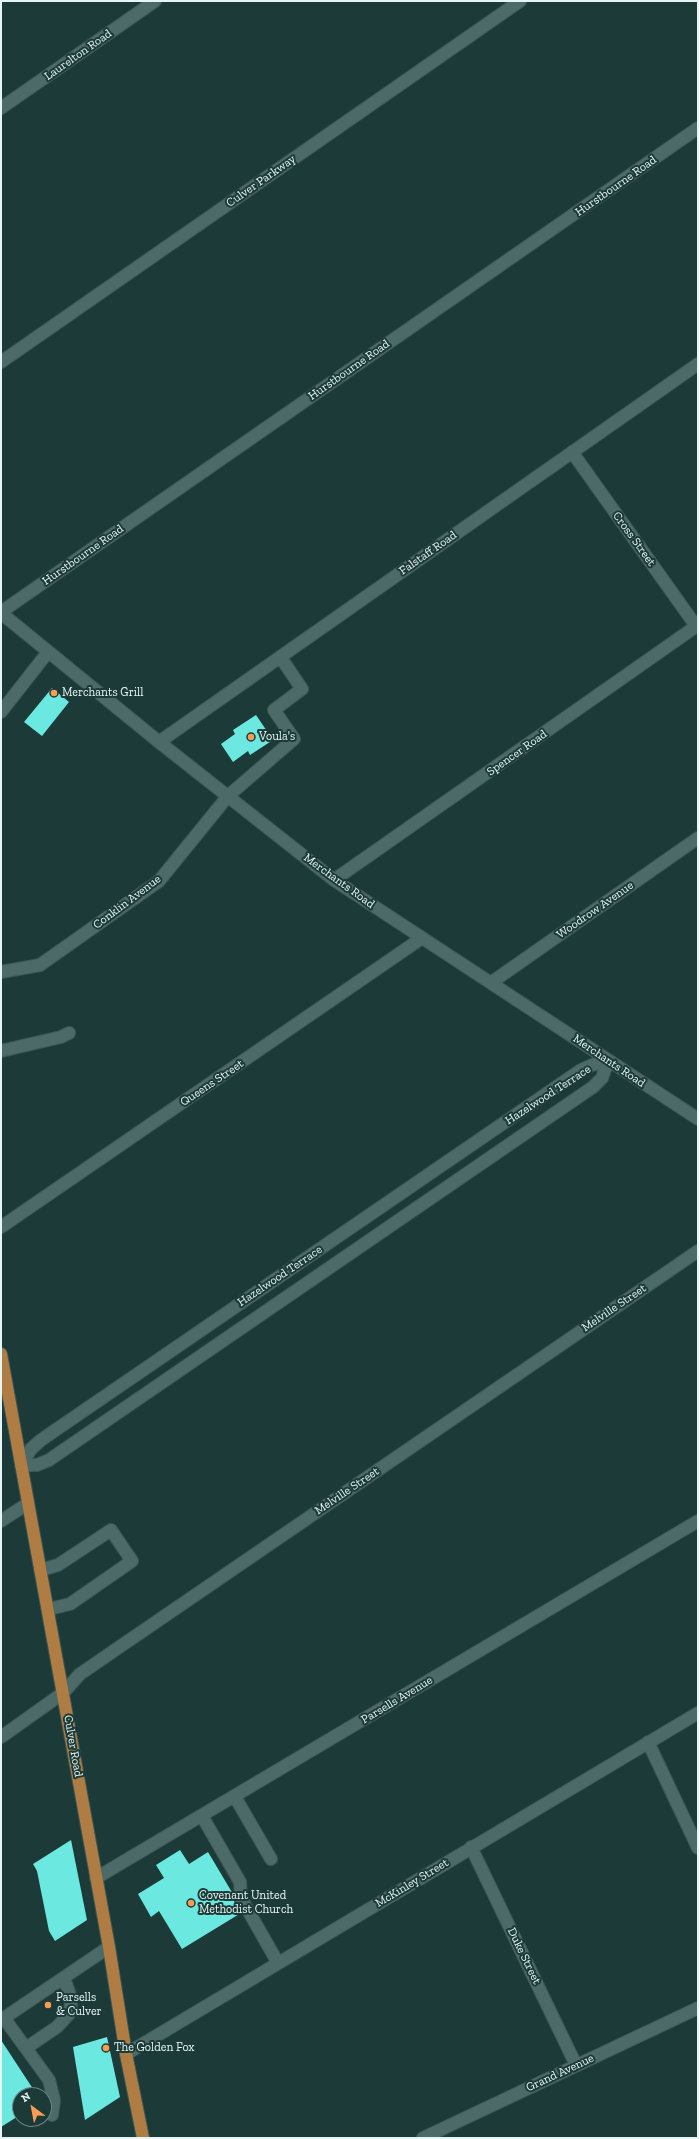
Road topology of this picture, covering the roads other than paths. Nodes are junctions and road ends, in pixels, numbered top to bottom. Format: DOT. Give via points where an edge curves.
graph roads {
  1 [pos="155,1"];
  2 [pos="520,1"];
  3 [pos="1,108"];
  4 [pos="698,128"];
  5 [pos="1,362"];
  6 [pos="698,364"];
  7 [pos="572,452"];
  8 [pos="2,615"];
  9 [pos="697,626"];
  10 [pos="48,652"];
  11 [pos="281,658"];
  12 [pos="1,712"];
  13 [pos="159,742"];
  14 [pos="228,796"];
  15 [pos="698,838"];
  16 [pos="334,880"];
  17 [pos="422,938"];
  18 [pos="1,972"];
  19 [pos="492,982"];
  20 [pos="69,1033"];
  21 [pos="1,1051"];
  22 [pos="608,1061"];
  23 [pos="696,1116"];
  24 [pos="1,1227"];
  25 [pos="333,1240"];
  26 [pos="698,1251"];
  27 [pos="345,1257"];
  28 [pos="1,1354"];
  29 [pos="21,1465"];
  30 [pos="27,1504"];
  31 [pos="1,1521"];
  32 [pos="698,1521"];
  33 [pos="41,1570"];
  34 [pos="48,1609"];
  35 [pos="63,1694"];
  36 [pos="698,1713"];
  37 [pos="1,1737"];
  38 [pos="648,1742"];
  39 [pos="235,1797"];
  40 [pos="202,1816"];
  41 [pos="472,1847"];
  42 [pos="698,1848"];
  43 [pos="270,1859"];
  44 [pos="96,1878"];
  45 [pos="109,1947"];
  46 [pos="278,1963"];
  47 [pos="64,1978"];
  48 [pos="698,2008"];
  49 [pos="2,2019"];
  50 [pos="26,2048"];
  51 [pos="126,2054"];
  52 [pos="576,2065"];
  53 [pos="50,2087"];
  54 [pos="52,2093"];
  55 [pos="52,2116"];
  56 [pos="143,2138"];
  57 [pos="423,2138"];
  1 -- 3 [label="street, Laurelton Road"];
  2 -- 5 [label="street, Culver Parkway"];
  4 -- 8 [label="street, Hurstbourne Road"];
  6 -- 7 [label="street, Falstaff Road"];
  7 -- 9 [label="street, Cross Street"];
  7 -- 11 [label="street, Falstaff Road"];
  8 -- 10 [label="street, Merchants Road"];
  9 -- 16 [label="street, Spencer Road"];
  10 -- 12 [label="street"];
  10 -- 13 [label="street, Merchants Road"];
  11 -- 13 [label="street, Falstaff Road"];
  11 -- 14 [label="street, Conklin Avenue" via="302,689 274,710 294,739"];
  13 -- 14 [label="street, Merchants Road"];
  14 -- 16 [label="street, Merchants Road"];
  14 -- 18 [label="street, Conklin Avenue" via="159,880 40,965"];
  15 -- 19 [label="street, Woodrow Avenue"];
  16 -- 17 [label="street, Merchants Road"];
  17 -- 19 [label="street, Merchants Road"];
  17 -- 24 [label="street, Queens Street"];
  19 -- 22 [label="street, Merchants Road"];
  20 -- 21 [label="street" via="52,1040"];
  22 -- 23 [label="street, Merchants Road"];
  22 -- 25 [label="street, Hazelwood Terrace" via="581,1070"];
  22 -- 27 [label="street, Hazelwood Terrace" via="602,1078 593,1086"];
  25 -- 27 [label="street"];
  25 -- 29 [label="street, Hazelwood Terrace" via="42,1440 31,1449"];
  26 -- 35 [label="street, Melville Street" via="80,1674"];
  27 -- 29 [label="street, Hazelwood Terrace" via="49,1460 37,1465"];
  28 -- 29 [label="main road, Culver Road"];
  29 -- 30 [label="main road, Culver Road"];
  30 -- 31 [label="street"];
  30 -- 33 [label="main road, Culver Road"];
  32 -- 39 [label="street, Parsells Avenue"];
  33 -- 34 [label="main road, Culver Road"];
  33 -- 34 [label="street" via="58,1565 110,1530 132,1561 70,1604"];
  34 -- 35 [label="main road, Culver Road"];
  35 -- 37 [label="street, Melville Street"];
  35 -- 44 [label="main road, Culver Road"];
  36 -- 38 [label="street, McKinley Street"];
  38 -- 41 [label="street, McKinley Street"];
  38 -- 42 [label="street"];
  39 -- 40 [label="street, Parsells Avenue"];
  39 -- 43 [label="street"];
  40 -- 44 [label="street, Parsells Avenue"];
  40 -- 46 [label="street" via="240,1882 241,1898"];
  41 -- 46 [label="street, McKinley Street"];
  41 -- 52 [label="street, Duke Street"];
  44 -- 45 [label="main road, Culver Road"];
  45 -- 47 [label="street"];
  45 -- 51 [label="main road, Culver Road"];
  46 -- 51 [label="street, McKinley Street"];
  47 -- 49 [label="street"];
  47 -- 50 [label="street" via="70,1995 69,2014 57,2027"];
  48 -- 52 [label="street, Grand Avenue"];
  49 -- 50 [label="street"];
  50 -- 53 [label="street"];
  51 -- 56 [label="main road, Culver Road"];
  52 -- 57 [label="street, Grand Avenue"];
  54 -- 55 [label="street"];
}
